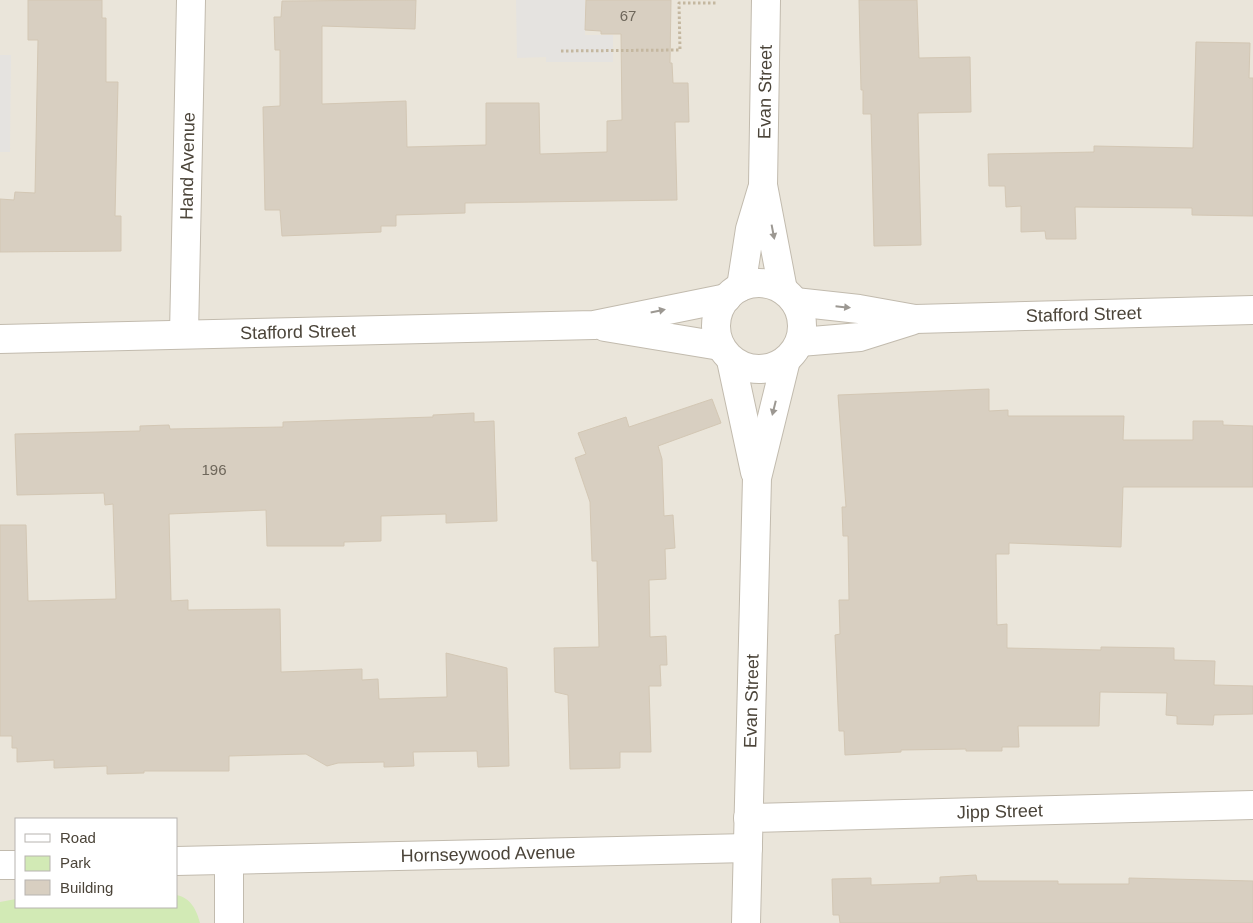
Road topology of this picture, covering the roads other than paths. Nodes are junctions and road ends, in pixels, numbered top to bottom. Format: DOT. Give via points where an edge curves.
graph roads {
  1 [pos="191,0"];
  2 [pos="766,0"];
  3 [pos="763,185"];
  4 [pos="734,293"];
  5 [pos="789,296"];
  6 [pos="1253,310"];
  7 [pos="915,319"];
  8 [pos="594,325"];
  9 [pos="184,334"];
  10 [pos="0,339"];
  11 [pos="793,351"];
  12 [pos="726,353"];
  13 [pos="756,478"];
  14 [pos="1253,805"];
  15 [pos="748,818"];
  16 [pos="748,848"];
  17 [pos="229,860"];
  18 [pos="178,861"];
  19 [pos="0,865"];
  20 [pos="15,865"];
  21 [pos="229,923"];
  22 [pos="746,923"];
  1 -- 9 [label="street, Hand Avenue"];
  2 -- 3 [label="street, Evan Street"];
  3 -- 4 [label="street, Evan Street"];
  3 -- 5 [label="street, Evan Street, one-way"];
  4 -- 5 [label="street" via="763,283 773,285"];
  8 -- 4 [label="street, Stafford Street, one-way"];
  4 -- 12 [label="street" via="720,309 716,321 716,334"];
  5 -- 7 [label="street, Stafford Street, one-way"];
  5 -- 11 [label="street" via="802,321"];
  6 -- 7 [label="street, Stafford Street"];
  7 -- 11 [label="street, Stafford Street" via="860,337"];
  8 -- 9 [label="street, Stafford Street"];
  8 -- 12 [label="street, Stafford Street"];
  9 -- 10 [label="street, Stafford Street"];
  11 -- 12 [label="street" via="764,370 752,369"];
  11 -- 13 [label="street, Evan Street, one-way"];
  12 -- 13 [label="street, Evan Street"];
  13 -- 15 [label="street, Evan Street"];
  14 -- 15 [label="street, Jipp Street"];
  15 -- 16 [label="street, Evan Street"];
  16 -- 17 [label="street, Hornseywood Avenue"];
  16 -- 22 [label="street, Evan Street"];
  17 -- 18 [label="street, Hornseywood Avenue"];
  17 -- 21 [label="street"];
  19 -- 20 [label="street"];
}
